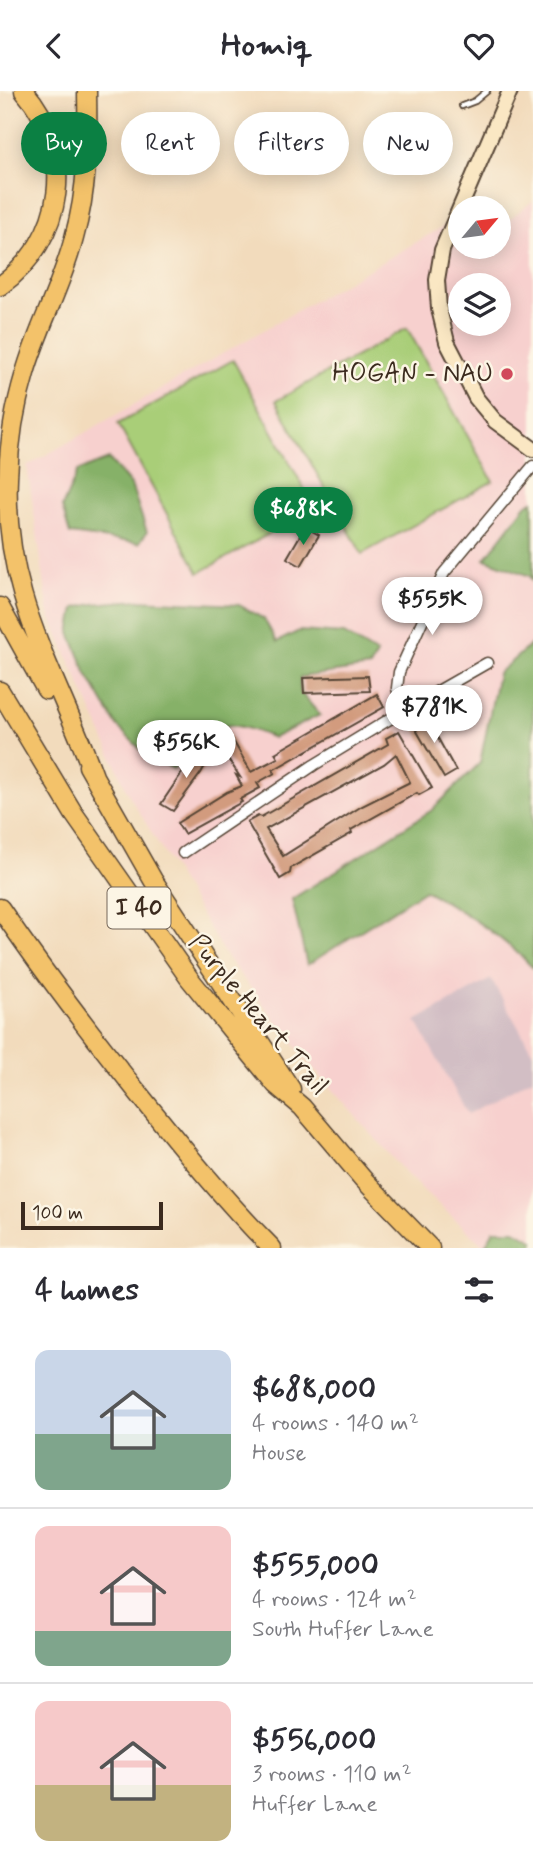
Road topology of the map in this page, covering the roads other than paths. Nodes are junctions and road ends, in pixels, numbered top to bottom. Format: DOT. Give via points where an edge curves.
graph roads {
  1 [pos="24,91"];
  2 [pos="88,91"];
  3 [pos="487,91"];
  4 [pos="510,91"];
  5 [pos="462,106"];
  6 [pos="0,286"];
  7 [pos="533,449"];
  8 [pos="533,466"];
  9 [pos="0,607"];
  10 [pos="487,663"];
  11 [pos="0,691"];
  12 [pos="403,711"];
  13 [pos="93,776"];
  14 [pos="183,853"];
  15 [pos="0,908"];
  16 [pos="302,1107"];
  17 [pos="271,1248"];
  18 [pos="430,1248"];
  1 -- 6 [label="highway" via="49,132 57,188 52,217 40,244 22,268"];
  2 -- 13 [label="highway" via="89,155 82,206 69,256 25,372 13,426 8,499 21,595"];
  3 -- 5 [label="lane"];
  4 -- 7 [label="street" via="442,250 437,280 447,342 476,398 495,421"];
  8 -- 12 [label="street" via="444,573 399,672 397,688"];
  9 -- 13 [label="highway"];
  10 -- 12 [label="street"];
  11 -- 16 [label="highway, Purple Heart Trail / I 40" via="74,814 158,936 276,1085"];
  12 -- 14 [label="street"];
  13 -- 16 [label="highway" via="153,880"];
  15 -- 17 [label="highway" via="67,1003 161,1121"];
  16 -- 18 [label="highway, Purple Heart Trail / I 40"];
}
